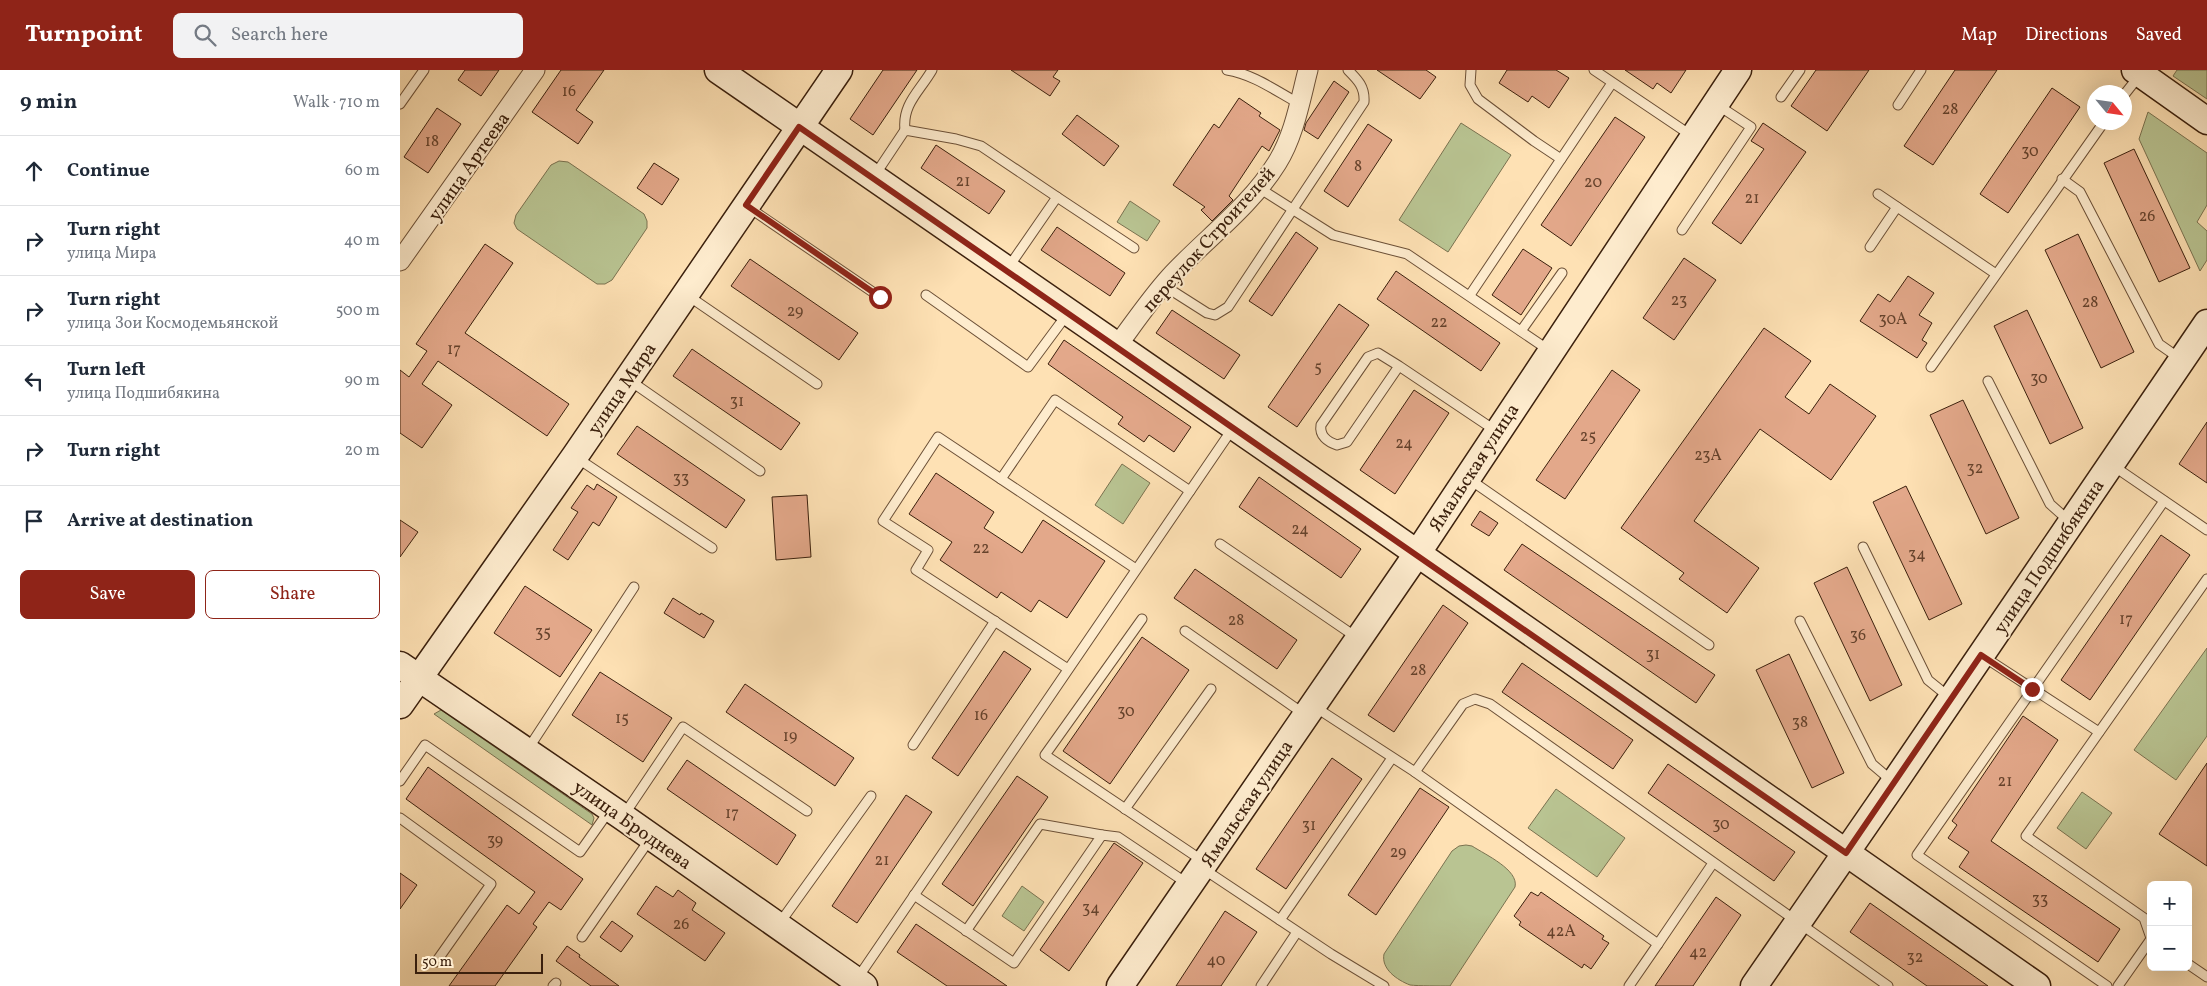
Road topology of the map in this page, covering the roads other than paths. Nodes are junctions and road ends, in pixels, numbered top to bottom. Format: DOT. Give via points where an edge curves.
graph roads {
  1 [pos="424,70"];
  2 [pos="535,70"];
  3 [pos="718,70"];
  4 [pos="839,70"];
  5 [pos="932,70"];
  6 [pos="1226,70"];
  7 [pos="1308,70"];
  8 [pos="1348,70"];
  9 [pos="1471,70"];
  10 [pos="1594,70"];
  11 [pos="1800,70"];
  12 [pos="1922,70"];
  13 [pos="1735,71"];
  14 [pos="2147,76"];
  15 [pos="1612,83"];
  16 [pos="2132,88"];
  17 [pos="1781,97"];
  18 [pos="400,104"];
  19 [pos="1300,104"];
  20 [pos="1715,104"];
  21 [pos="1898,105"];
  22 [pos="2207,121"];
  23 [pos="799,127"];
  24 [pos="906,130"];
  25 [pos="2098,130"];
  26 [pos="1693,136"];
  27 [pos="1561,158"];
  28 [pos="873,178"];
  29 [pos="2062,180"];
  30 [pos="1259,188"];
  31 [pos="1878,194"];
  32 [pos="1057,197"];
  33 [pos="746,205"];
  34 [pos="1897,207"];
  35 [pos="1292,210"];
  36 [pos="1682,230"];
  37 [pos="1870,247"];
  38 [pos="1134,248"];
  39 [pos="400,261"];
  40 [pos="1006,270"];
  41 [pos="1562,273"];
  42 [pos="1996,274"];
  43 [pos="1163,285"];
  44 [pos="685,294"];
  45 [pos="926,295"];
  46 [pos="1470,295"];
  47 [pos="880,297"];
  48 [pos="1068,313"];
  49 [pos="2207,323"];
  50 [pos="1521,331"];
  51 [pos="1117,346"];
  52 [pos="1550,351"];
  53 [pos="2181,360"];
  54 [pos="1399,366"];
  55 [pos="1931,367"];
  56 [pos="627,379"];
  57 [pos="1988,381"];
  58 [pos="817,384"];
  59 [pos="1233,428"];
  60 [pos="1497,432"];
  61 [pos="575,456"];
  62 [pos="2111,464"];
  63 [pos="760,471"];
  64 [pos="1467,478"];
  65 [pos="1001,479"];
  66 [pos="1190,491"];
  67 [pos="2164,501"];
  68 [pos="2071,523"];
  69 [pos="2207,529"];
  70 [pos="1220,544"];
  71 [pos="1863,547"];
  72 [pos="712,548"];
  73 [pos="1417,554"];
  74 [pos="1136,569"];
  75 [pos="2207,580"];
  76 [pos="634,587"];
  77 [pos="1142,619"];
  78 [pos="1800,621"];
  79 [pos="995,622"];
  80 [pos="1185,631"];
  81 [pos="1358,639"];
  82 [pos="1709,645"];
  83 [pos="1981,655"];
  84 [pos="1068,669"];
  85 [pos="409,671"];
  86 [pos="1211,689"];
  87 [pos="2032,689"];
  88 [pos="1951,698"];
  89 [pos="400,705"];
  90 [pos="1309,710"];
  91 [pos="2099,732"];
  92 [pos="914,744"];
  93 [pos="526,751"];
  94 [pos="1392,758"];
  95 [pos="1414,772"];
  96 [pos="400,780"];
  97 [pos="1894,783"];
  98 [pos="872,796"];
  99 [pos="1126,809"];
  100 [pos="807,811"];
  101 [pos="617,813"];
  102 [pos="400,818"];
  103 [pos="1102,835"];
  104 [pos="652,837"];
  105 [pos="1846,853"];
  106 [pos="1713,863"];
  107 [pos="1199,872"];
  108 [pos="914,895"];
  109 [pos="1280,920"];
  110 [pos="1798,922"];
  111 [pos="777,926"];
  112 [pos="2147,927"];
  113 [pos="966,931"];
  114 [pos="1297,932"];
  115 [pos="582,938"];
  116 [pos="1658,944"];
  117 [pos="2147,945"];
  118 [pos="436,962"];
  119 [pos="2192,967"];
  120 [pos="2207,977"];
  121 [pos="857,984"];
  122 [pos="1120,986"];
  123 [pos="1261,986"];
  124 [pos="1384,986"];
  125 [pos="1629,986"];
  126 [pos="1754,986"];
  127 [pos="1888,986"];
  128 [pos="2037,986"];
  129 [pos="2107,986"];
  130 [pos="2118,986"];
  1 -- 18 [label="lane"];
  2 -- 39 [label="street, улица Артеева"];
  3 -- 23 [label="street"];
  4 -- 23 [label="street, улица Мира"];
  5 -- 24 [label="lane" via="906,109"];
  6 -- 19 [label="lane" via="1252,77"];
  7 -- 19 [label="street, переулок Строителей"];
  8 -- 35 [label="lane" via="1362,84 1364,102"];
  9 -- 27 [label="lane" via="1470,85 1478,98"];
  10 -- 15 [label="lane"];
  11 -- 17 [label="lane"];
  12 -- 21 [label="lane"];
  13 -- 20 [label="street, Ямальская улица"];
  14 -- 16 [label="lane"];
  14 -- 22 [label="street"];
  15 -- 26 [label="lane"];
  15 -- 27 [label="lane"];
  19 -- 30 [label="street, переулок Строителей" via="1277,163"];
  20 -- 26 [label="street, Ямальская улица"];
  20 -- 36 [label="lane" via="1751,127"];
  23 -- 28 [label="street"];
  23 -- 33 [label="street, улица Мира"];
  24 -- 28 [label="lane"];
  24 -- 32 [label="lane" via="981,146"];
  25 -- 29 [label="lane"];
  26 -- 52 [label="street, Ямальская улица"];
  27 -- 46 [label="lane"];
  28 -- 40 [label="street"];
  29 -- 42 [label="lane"];
  29 -- 53 [label="lane" via="2080,192 2159,344"];
  30 -- 35 [label="lane"];
  30 -- 43 [label="street, переулок Строителей"];
  31 -- 34 [label="lane"];
  32 -- 38 [label="lane"];
  32 -- 40 [label="lane"];
  33 -- 44 [label="street, улица Мира"];
  33 -- 47 [label="lane"];
  34 -- 37 [label="lane"];
  34 -- 42 [label="lane"];
  35 -- 43 [label="lane" via="1221,313 1207,313"];
  35 -- 46 [label="lane" via="1333,236 1407,254"];
  40 -- 48 [label="street"];
  41 -- 50 [label="lane"];
  42 -- 55 [label="lane"];
  43 -- 51 [label="street, переулок Строителей"];
  44 -- 56 [label="street, улица Мира"];
  44 -- 58 [label="lane"];
  45 -- 48 [label="lane" via="1028,367"];
  46 -- 50 [label="lane"];
  48 -- 51 [label="street"];
  49 -- 53 [label="street, улица Подшибякина"];
  50 -- 52 [label="lane"];
  51 -- 59 [label="street"];
  52 -- 60 [label="street, Ямальская улица"];
  53 -- 62 [label="street, улица Подшибякина"];
  54 -- 54 [label="lane" via="1378,353 1368,357 1321,425 1323,437 1337,445 1347,442"];
  54 -- 60 [label="lane"];
  56 -- 61 [label="street, улица Мира"];
  56 -- 63 [label="lane"];
  57 -- 68 [label="lane" via="2050,504"];
  59 -- 66 [label="lane"];
  59 -- 73 [label="street"];
  60 -- 64 [label="street, Ямальская улица"];
  61 -- 72 [label="lane"];
  61 -- 85 [label="street, улица Мира"];
  62 -- 67 [label="lane"];
  62 -- 68 [label="street, улица Подшибякина"];
  64 -- 73 [label="street, Ямальская улица"];
  64 -- 82 [label="lane"];
  65 -- 66 [label="lane" via="1056,400"];
  65 -- 74 [label="lane"];
  65 -- 79 [label="lane" via="938,437 883,521 928,550 916,570"];
  66 -- 74 [label="lane"];
  67 -- 69 [label="lane"];
  67 -- 87 [label="lane"];
  68 -- 83 [label="street, улица Подшибякина"];
  70 -- 81 [label="lane"];
  71 -- 88 [label="lane" via="1928,680"];
  73 -- 81 [label="street, Ямальская улица"];
  73 -- 105 [label="street"];
  74 -- 84 [label="lane"];
  75 -- 91 [label="lane"];
  76 -- 93 [label="lane"];
  77 -- 99 [label="lane" via="1045,755"];
  78 -- 97 [label="lane" via="1872,764"];
  79 -- 84 [label="lane"];
  79 -- 92 [label="lane"];
  80 -- 90 [label="lane"];
  81 -- 90 [label="street, Ямальская улица"];
  83 -- 87 [label="lane"];
  83 -- 88 [label="street, улица Подшибякина"];
  84 -- 108 [label="lane"];
  85 -- 89 [label="street, улица Мира"];
  85 -- 93 [label="street, улица Броднева"];
  86 -- 99 [label="lane"];
  87 -- 91 [label="lane"];
  87 -- 129 [label="lane" via="1917,855"];
  88 -- 97 [label="street, улица Подшибякина"];
  90 -- 94 [label="lane"];
  90 -- 107 [label="street, Ямальская улица"];
  91 -- 112 [label="lane" via="2026,836 2144,918"];
  93 -- 101 [label="street, улица Броднева"];
  94 -- 95 [label="lane"];
  94 -- 109 [label="lane"];
  95 -- 106 [label="lane" via="1463,704 1475,699 1490,704"];
  95 -- 116 [label="lane"];
  96 -- 101 [label="lane" via="425,745 580,852"];
  97 -- 105 [label="street, улица Подшибякина"];
  98 -- 111 [label="lane"];
  99 -- 107 [label="lane"];
  100 -- 101 [label="lane" via="683,727"];
  101 -- 104 [label="street, улица Броднева"];
  102 -- 118 [label="lane" via="491,884"];
  103 -- 107 [label="lane" via="1118,837"];
  103 -- 113 [label="lane" via="1040,824"];
  103 -- 113 [label="lane" via="1014,963"];
  104 -- 111 [label="street, улица Броднева"];
  104 -- 115 [label="lane"];
  105 -- 110 [label="street, улица Подшибякина"];
  105 -- 128 [label="street"];
  106 -- 110 [label="lane"];
  106 -- 116 [label="lane"];
  107 -- 109 [label="lane"];
  107 -- 122 [label="street, Ямальская улица"];
  108 -- 113 [label="lane"];
  108 -- 121 [label="lane"];
  109 -- 114 [label="lane"];
  110 -- 126 [label="street, улица Подшибякина"];
  110 -- 127 [label="lane"];
  111 -- 121 [label="street, улица Броднева"];
  114 -- 123 [label="lane"];
  114 -- 124 [label="lane"];
  116 -- 125 [label="lane"];
  117 -- 130 [label="lane"];
  119 -- 120 [label="lane"];
}
